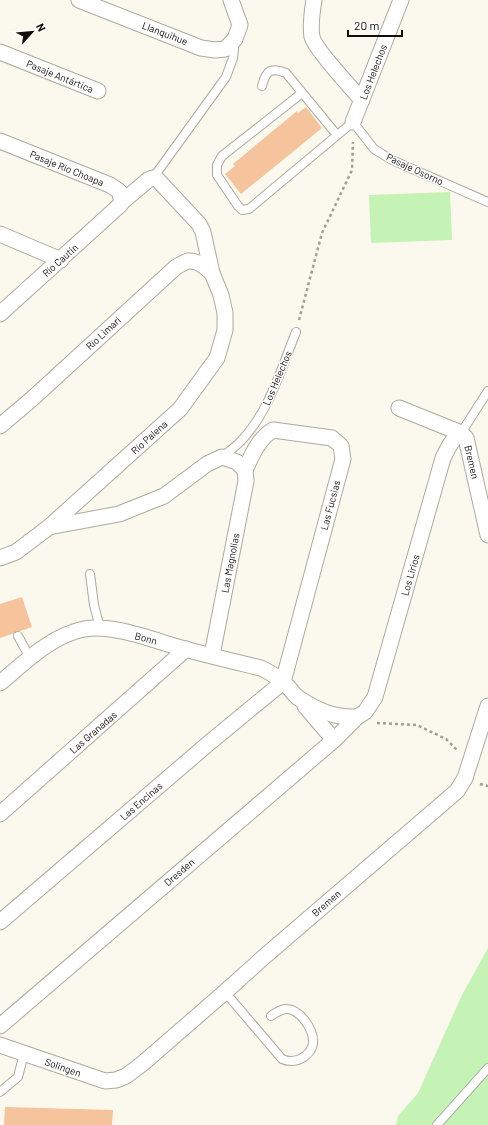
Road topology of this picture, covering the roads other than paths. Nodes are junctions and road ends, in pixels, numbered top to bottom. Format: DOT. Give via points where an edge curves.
graph roads {
  1 [pos="79,0"];
  2 [pos="231,0"];
  3 [pos="314,0"];
  4 [pos="401,0"];
  5 [pos="238,32"];
  6 [pos="0,52"];
  7 [pos="262,86"];
  8 [pos="98,91"];
  9 [pos="302,93"];
  10 [pos="362,100"];
  11 [pos="353,122"];
  12 [pos="337,135"];
  13 [pos="0,141"];
  14 [pos="153,178"];
  15 [pos="488,202"];
  16 [pos="121,204"];
  17 [pos="0,234"];
  18 [pos="61,260"];
  19 [pos="212,273"];
  20 [pos="0,314"];
  21 [pos="296,332"];
  22 [pos="488,391"];
  23 [pos="399,408"];
  24 [pos="0,426"];
  25 [pos="461,433"];
  26 [pos="222,457"];
  27 [pos="244,470"];
  28 [pos="49,528"];
  29 [pos="488,535"];
  30 [pos="0,558"];
  31 [pos="90,574"];
  32 [pos="100,628"];
  33 [pos="18,636"];
  34 [pos="186,649"];
  35 [pos="212,655"];
  36 [pos="30,658"];
  37 [pos="283,682"];
  38 [pos="0,683"];
  39 [pos="296,696"];
  40 [pos="488,706"];
  41 [pos="357,717"];
  42 [pos="334,740"];
  43 [pos="0,814"];
  44 [pos="0,922"];
  45 [pos="225,992"];
  46 [pos="271,1016"];
  47 [pos="0,1026"];
  48 [pos="0,1045"];
  49 [pos="24,1054"];
  50 [pos="488,1068"];
  51 [pos="126,1076"];
  52 [pos="0,1092"];
  53 [pos="437,1125"];
  1 -- 5 [label="street, Llanquihue" via="201,48 225,48"];
  2 -- 5 [label="street"];
  3 -- 10 [label="street" via="312,38"];
  4 -- 10 [label="street, Los Helechos"];
  5 -- 14 [label="lane" via="226,77"];
  6 -- 8 [label="street, Pasaje Antártica"];
  7 -- 9 [label="lane" via="264,76 270,70 278,69 286,73"];
  9 -- 12 [label="lane"];
  9 -- 12 [label="lane" via="222,156 217,165 217,175 238,206 242,210 249,209"];
  10 -- 11 [label="street, Los Helechos"];
  11 -- 12 [label="lane"];
  11 -- 15 [label="lane, Pasaje Osorno" via="374,149 392,160"];
  13 -- 16 [label="street, Pasaje Río Choapa" via="110,185 119,191"];
  14 -- 16 [label="street, Río Cautin"];
  14 -- 19 [label="street, Río Palena" via="157,179 199,224 206,240"];
  16 -- 18 [label="street, Río Cautin"];
  17 -- 18 [label="street"];
  18 -- 20 [label="street, Río Cautin"];
  19 -- 24 [label="street, Río Limarí" via="197,262 188,261 176,267"];
  19 -- 28 [label="street, Río Palena" via="225,313 225,330 217,358 180,409"];
  21 -- 26 [label="lane, Los Helechos" via="267,403 241,441"];
  22 -- 25 [label="lane"];
  23 -- 25 [label="street, Bremen"];
  25 -- 29 [label="street, Bremen" via="469,447"];
  25 -- 41 [label="street, Los Lirios" via="455,436 443,458 375,697 365,712"];
  26 -- 27 [label="street" via="237,462"];
  26 -- 28 [label="street" via="206,464 164,496 119,514"];
  27 -- 35 [label="street, Las Magnolias" via="246,481"];
  27 -- 37 [label="street, Las Fucsias" via="260,440 273,430 332,438 341,446 343,459"];
  28 -- 30 [label="street, Río Palena" via="16,552"];
  31 -- 32 [label="lane"];
  32 -- 34 [label="street, Bonn" via="114,629"];
  32 -- 36 [label="street, Bonn" via="66,636"];
  33 -- 36 [label="lane"];
  34 -- 35 [label="street, Bonn"];
  34 -- 43 [label="street, Las Granadas"];
  35 -- 37 [label="street, Bonn" via="261,668"];
  36 -- 38 [label="street, Bonn"];
  37 -- 39 [label="street, Bonn"];
  37 -- 44 [label="street, Las Encinas"];
  39 -- 41 [label="street, Bonn" via="319,710 336,716"];
  39 -- 42 [label="street, Bonn"];
  40 -- 45 [label="street, Bremen" via="465,778 457,791"];
  41 -- 42 [label="street, Dresden"];
  42 -- 47 [label="street, Dresden"];
  45 -- 46 [label="lane" via="282,1059 299,1060 307,1055 313,1043 306,1022 292,1010 285,1009"];
  45 -- 51 [label="street, Bremen"];
  48 -- 49 [label="street, Solingen"];
  49 -- 51 [label="street, Solingen" via="105,1081"];
  49 -- 52 [label="lane" via="18,1077"];
  50 -- 53 [label="lane"];
}
